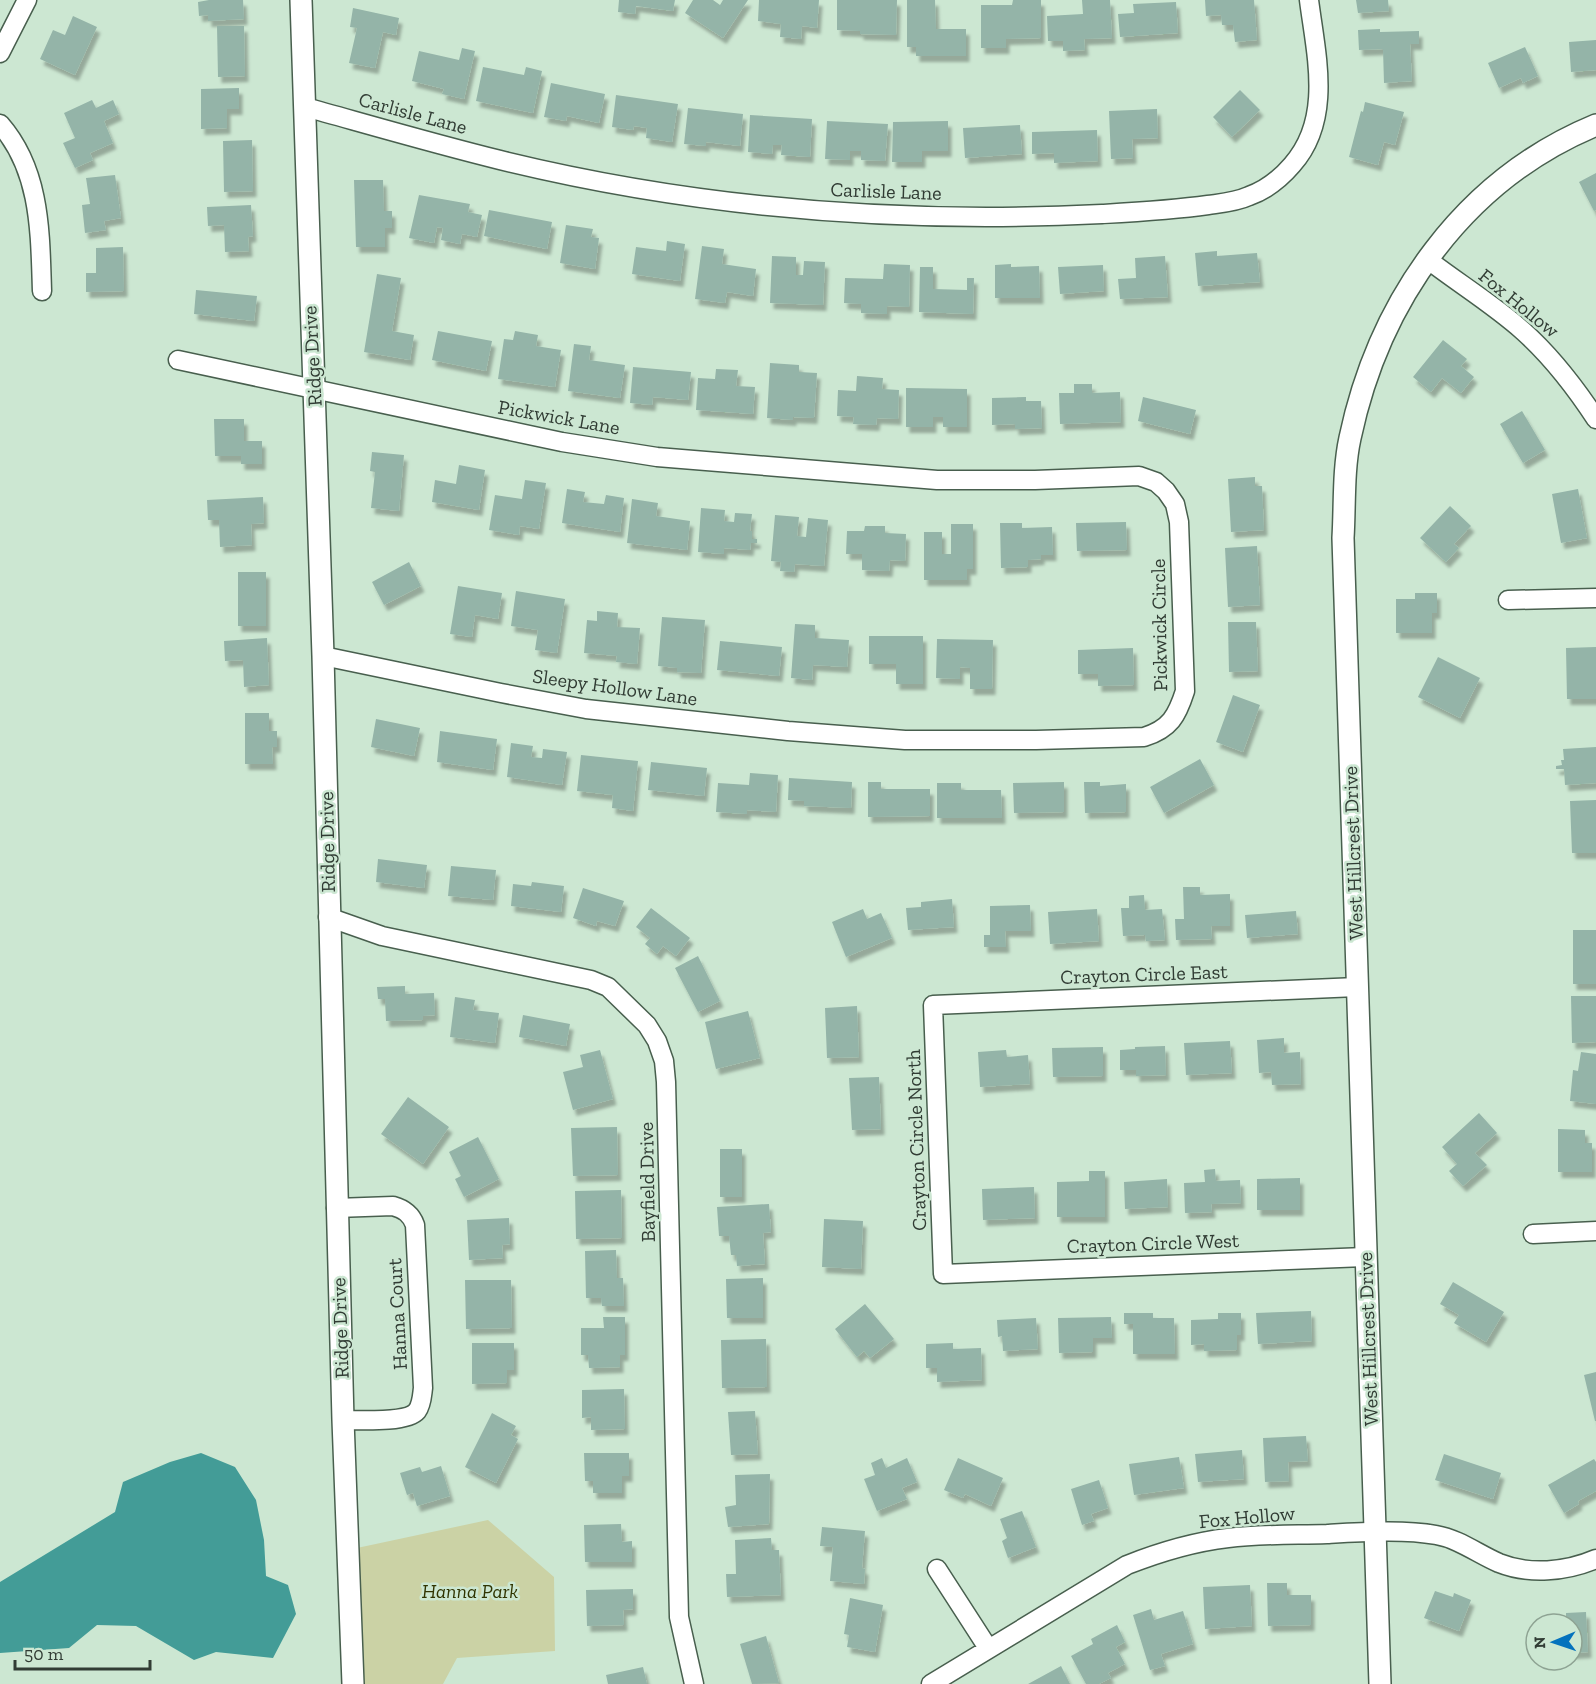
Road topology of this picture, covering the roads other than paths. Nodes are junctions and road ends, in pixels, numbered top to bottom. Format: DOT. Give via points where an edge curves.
graph roads {
  1 [pos="27,0"];
  2 [pos="301,0"];
  3 [pos="1309,0"];
  4 [pos="0,53"];
  5 [pos="305,107"];
  6 [pos="0,124"];
  7 [pos="1596,125"];
  8 [pos="1426,259"];
  9 [pos="42,291"];
  10 [pos="178,360"];
  11 [pos="314,390"];
  12 [pos="1596,420"];
  13 [pos="937,480"];
  14 [pos="1596,598"];
  15 [pos="1508,600"];
  16 [pos="323,656"];
  17 [pos="905,740"];
  18 [pos="328,917"];
  19 [pos="1357,987"];
  20 [pos="933,1005"];
  21 [pos="336,1208"];
  22 [pos="1596,1231"];
  23 [pos="1533,1234"];
  24 [pos="1365,1257"];
  25 [pos="943,1274"];
  26 [pos="343,1420"];
  27 [pos="1374,1532"];
  28 [pos="1596,1559"];
  29 [pos="937,1569"];
  30 [pos="988,1648"];
  31 [pos="353,1684"];
  32 [pos="694,1684"];
  33 [pos="931,1684"];
  34 [pos="1380,1684"];
  1 -- 4 [label="street"];
  2 -- 5 [label="street, Ridge Drive"];
  3 -- 5 [label="street, Carlisle Lane" via="1319,96 1303,150 1279,178 1250,196 1191,207 1047,217 801,210 578,177"];
  5 -- 11 [label="street, Ridge Drive"];
  6 -- 9 [label="street" via="21,155 31,179 39,219"];
  7 -- 8 [label="street, West Hillcrest Drive" via="1548,149 1508,177 1462,216"];
  8 -- 12 [label="street, Fox Hollow" via="1522,330 1552,359"];
  8 -- 19 [label="street, West Hillcrest Drive" via="1374,353 1346,461 1344,538"];
  10 -- 11 [label="street, Pickwick Lane"];
  11 -- 13 [label="street, Pickwick Lane" via="562,442 657,457"];
  11 -- 16 [label="street, Ridge Drive"];
  13 -- 17 [label="street, Pickwick Circle" via="1139,476 1156,482 1174,504 1179,522 1185,691 1172,720 1159,733 1144,737"];
  14 -- 15 [label="street"];
  16 -- 17 [label="street, Sleepy Hollow Lane" via="586,709"];
  16 -- 18 [label="street, Ridge Drive"];
  18 -- 21 [label="street, Ridge Drive"];
  18 -- 32 [label="street, Bayfield Drive" via="382,936 591,980 608,987 647,1025 657,1041 666,1082 680,1617"];
  19 -- 20 [label="street, Crayton Circle East"];
  19 -- 24 [label="street, West Hillcrest Drive"];
  20 -- 25 [label="street, Crayton Circle North"];
  21 -- 26 [label="street, Ridge Drive"];
  21 -- 26 [label="street, Hanna Court" via="393,1206 402,1208 416,1225 423,1388 419,1408 412,1415"];
  22 -- 23 [label="street"];
  24 -- 25 [label="street, Crayton Circle West"];
  24 -- 27 [label="street, West Hillcrest Drive"];
  26 -- 31 [label="street, Ridge Drive"];
  27 -- 28 [label="street, Fox Hollow" via="1436,1535 1521,1569 1546,1571"];
  27 -- 30 [label="street, Fox Hollow" via="1229,1538 1159,1552 1127,1565"];
  27 -- 34 [label="street, West Hillcrest Drive"];
  29 -- 30 [label="street"];
  30 -- 33 [label="street, Fox Hollow"];
}
